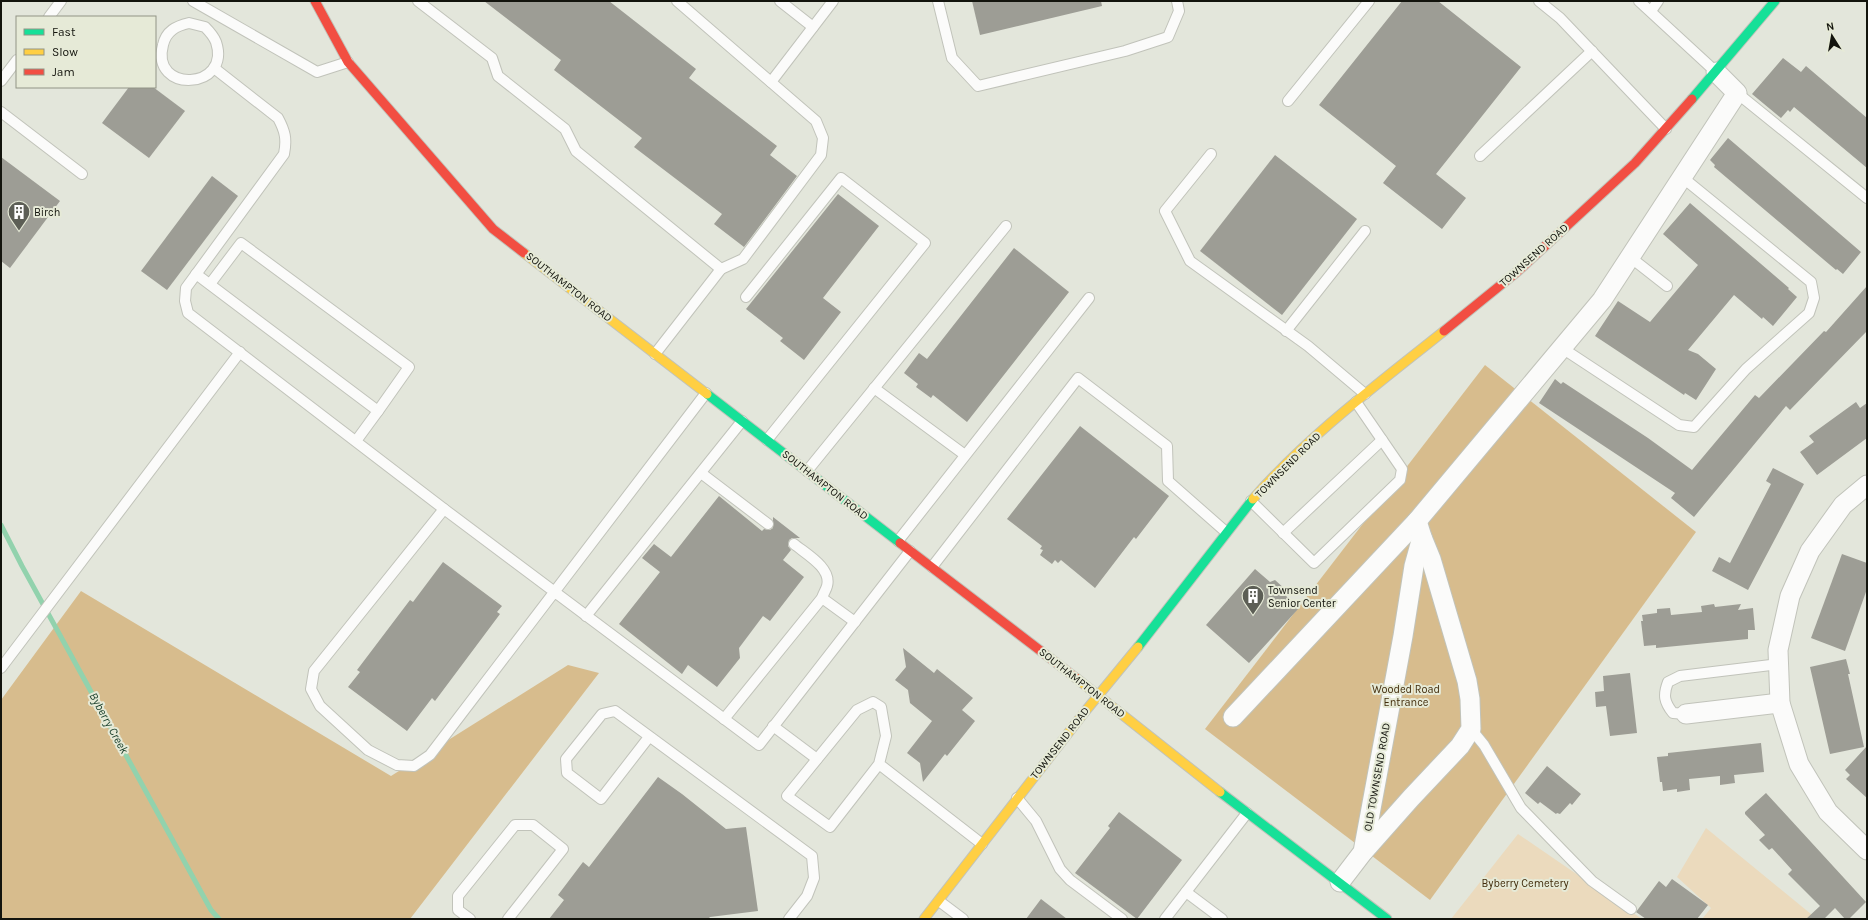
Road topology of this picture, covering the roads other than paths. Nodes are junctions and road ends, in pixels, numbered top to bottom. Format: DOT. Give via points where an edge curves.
graph roads {
  1 [pos="61,1"];
  2 [pos="193,1"];
  3 [pos="315,1"];
  4 [pos="418,1"];
  5 [pos="677,1"];
  6 [pos="780,1"];
  7 [pos="833,1"];
  8 [pos="938,1"];
  9 [pos="1177,1"];
  10 [pos="1369,1"];
  11 [pos="1539,1"];
  12 [pos="1640,1"];
  13 [pos="1658,1"];
  14 [pos="1775,1"];
  15 [pos="1651,11"];
  16 [pos="213,13"];
  17 [pos="50,16"];
  18 [pos="205,26"];
  19 [pos="813,27"];
  20 [pos="1592,51"];
  21 [pos="16,61"];
  22 [pos="348,62"];
  23 [pos="214,68"];
  24 [pos="1716,72"];
  25 [pos="1,81"];
  26 [pos="771,82"];
  27 [pos="1737,93"];
  28 [pos="1288,101"];
  29 [pos="1,112"];
  30 [pos="1666,129"];
  31 [pos="1211,154"];
  32 [pos="1480,156"];
  33 [pos="82,174"];
  34 [pos="1682,177"];
  35 [pos="1867,198"];
  36 [pos="1006,226"];
  37 [pos="1365,231"];
  38 [pos="1630,257"];
  39 [pos="721,269"];
  40 [pos="196,274"];
  41 [pos="210,284"];
  42 [pos="1667,286"];
  43 [pos="746,297"];
  44 [pos="1089,298"];
  45 [pos="1286,331"];
  46 [pos="1562,348"];
  47 [pos="240,352"];
  48 [pos="655,354"];
  49 [pos="874,388"];
  50 [pos="706,393"];
  51 [pos="1365,394"];
  52 [pos="1356,402"];
  53 [pos="378,411"];
  54 [pos="742,421"];
  55 [pos="767,440"];
  56 [pos="1382,440"];
  57 [pos="356,441"];
  58 [pos="965,455"];
  59 [pos="807,471"];
  60 [pos="701,473"];
  61 [pos="1867,485"];
  62 [pos="1251,501"];
  63 [pos="444,509"];
  64 [pos="768,524"];
  65 [pos="1420,529"];
  66 [pos="1226,532"];
  67 [pos="1284,533"];
  68 [pos="898,541"];
  69 [pos="794,544"];
  70 [pos="910,551"];
  71 [pos="932,567"];
  72 [pos="554,592"];
  73 [pos="822,598"];
  74 [pos="586,616"];
  75 [pos="855,622"];
  76 [pos="1779,664"];
  77 [pos="1,668"];
  78 [pos="1098,695"];
  79 [pos="1780,703"];
  80 [pos="1686,714"];
  81 [pos="1233,717"];
  82 [pos="724,719"];
  83 [pos="773,726"];
  84 [pos="1471,729"];
  85 [pos="649,737"];
  86 [pos="818,759"];
  87 [pos="879,764"];
  88 [pos="1017,798"];
  89 [pos="1247,813"];
  90 [pos="982,844"];
  91 [pos="1867,850"];
  92 [pos="1363,852"];
  93 [pos="1340,882"];
  94 [pos="1186,892"];
  95 [pos="938,901"];
  96 [pos="1630,909"];
  97 [pos="512,917"];
  98 [pos="470,919"];
  99 [pos="790,919"];
  100 [pos="924,919"];
  101 [pos="963,919"];
  102 [pos="1122,919"];
  103 [pos="1165,919"];
  104 [pos="1222,919"];
  105 [pos="1387,919"];
  1 -- 17 [label="lane"];
  2 -- 16 [label="lane"];
  3 -- 22 [label="street, SOUTHAMPTON ROAD"];
  4 -- 39 [label="lane" via="492,58 498,76 565,129 576,151"];
  5 -- 26 [label="lane"];
  6 -- 19 [label="lane"];
  7 -- 19 [label="lane"];
  8 -- 9 [label="lane" via="952,58 978,86 1125,51 1168,37 1179,11"];
  10 -- 28 [label="lane"];
  11 -- 20 [label="lane" via="1560,18"];
  12 -- 15 [label="lane"];
  13 -- 15 [label="lane"];
  14 -- 24 [label="street, TOWNSEND ROAD"];
  15 -- 24 [label="lane"];
  16 -- 18 [label="lane"];
  16 -- 22 [label="lane" via="317,72"];
  18 -- 23 [label="lane" via="216,41 218,54"];
  18 -- 23 [label="lane" via="189,23 176,26 165,38 161,52 164,65 170,74 180,80 193,80 205,76"];
  19 -- 26 [label="lane"];
  20 -- 30 [label="lane"];
  20 -- 32 [label="lane"];
  21 -- 25 [label="lane"];
  22 -- 48 [label="street, SOUTHAMPTON ROAD" via="493,229"];
  23 -- 40 [label="lane" via="278,118 284,129 286,142 284,154"];
  24 -- 27 [label="street"];
  24 -- 30 [label="street, TOWNSEND ROAD"];
  26 -- 39 [label="lane" via="816,122 823,138 821,155 743,259"];
  27 -- 34 [label="street"];
  27 -- 35 [label="lane"];
  29 -- 33 [label="lane"];
  30 -- 51 [label="street, TOWNSEND ROAD" via="1635,163 1518,271"];
  31 -- 45 [label="lane" via="1165,211 1190,261"];
  34 -- 38 [label="street"];
  34 -- 46 [label="lane" via="1811,282 1814,298 1809,313 1746,369 1694,427 1679,426"];
  36 -- 49 [label="lane"];
  37 -- 45 [label="lane"];
  38 -- 42 [label="lane"];
  38 -- 46 [label="street" via="1602,300"];
  39 -- 48 [label="lane"];
  40 -- 41 [label="lane"];
  40 -- 47 [label="lane" via="186,288 185,301 188,312"];
  41 -- 53 [label="lane"];
  41 -- 53 [label="lane" via="241,243 409,367"];
  43 -- 55 [label="lane" via="841,178 925,243"];
  44 -- 58 [label="lane"];
  45 -- 51 [label="lane"];
  46 -- 65 [label="street"];
  47 -- 57 [label="lane"];
  47 -- 77 [label="lane"];
  48 -- 50 [label="street, SOUTHAMPTON ROAD"];
  49 -- 58 [label="lane"];
  49 -- 59 [label="lane"];
  50 -- 54 [label="street, SOUTHAMPTON ROAD"];
  50 -- 72 [label="lane"];
  51 -- 52 [label="street, TOWNSEND ROAD"];
  52 -- 56 [label="lane"];
  52 -- 62 [label="street, TOWNSEND ROAD" via="1275,474"];
  53 -- 57 [label="lane"];
  54 -- 55 [label="street, SOUTHAMPTON ROAD"];
  54 -- 60 [label="lane"];
  55 -- 59 [label="street, SOUTHAMPTON ROAD"];
  56 -- 67 [label="lane"];
  56 -- 67 [label="lane" via="1402,470 1400,480 1314,563"];
  57 -- 63 [label="lane"];
  58 -- 68 [label="lane"];
  59 -- 68 [label="street, SOUTHAMPTON ROAD"];
  60 -- 64 [label="lane"];
  60 -- 74 [label="lane"];
  61 -- 76 [label="street" via="1843,505 1810,551 1790,596 1778,650"];
  62 -- 66 [label="street, TOWNSEND ROAD"];
  62 -- 67 [label="lane"];
  63 -- 72 [label="lane"];
  63 -- 72 [label="lane" via="314,670 311,689 320,706 368,750 398,765 414,766 430,755"];
  65 -- 81 [label="street"];
  65 -- 84 [label="street" via="1467,681"];
  65 -- 92 [label="street, OLD TOWNSEND ROAD"];
  66 -- 71 [label="lane" via="1168,481 1167,446 1078,378"];
  66 -- 78 [label="street, TOWNSEND ROAD"];
  68 -- 70 [label="street, SOUTHAMPTON ROAD"];
  69 -- 73 [label="lane" via="825,571 827,584"];
  70 -- 71 [label="street, SOUTHAMPTON ROAD"];
  70 -- 75 [label="lane"];
  71 -- 78 [label="street, SOUTHAMPTON ROAD"];
  72 -- 74 [label="lane"];
  73 -- 75 [label="lane"];
  73 -- 82 [label="lane"];
  74 -- 82 [label="lane"];
  75 -- 83 [label="lane"];
  76 -- 79 [label="street"];
  76 -- 80 [label="lane" via="1680,676 1668,682 1664,692 1665,704 1673,713"];
  78 -- 88 [label="street, TOWNSEND ROAD"];
  78 -- 89 [label="street, SOUTHAMPTON ROAD"];
  79 -- 80 [label="street"];
  79 -- 91 [label="street" via="1800,764 1828,812"];
  82 -- 83 [label="lane" via="759,745"];
  83 -- 86 [label="lane"];
  84 -- 92 [label="street, OLD TOWNSEND ROAD" via="1460,746"];
  84 -- 96 [label="lane" via="1484,745 1521,808 1592,881"];
  85 -- 85 [label="lane" via="615,711 602,714 566,759 566,773 601,799"];
  85 -- 99 [label="lane" via="812,856 814,878 807,896"];
  86 -- 87 [label="lane" via="857,710 872,702 881,707 886,736"];
  86 -- 87 [label="lane" via="788,796 830,827"];
  87 -- 90 [label="lane"];
  88 -- 90 [label="street, TOWNSEND ROAD"];
  88 -- 102 [label="lane" via="1036,820 1060,868 1070,880"];
  89 -- 93 [label="street, SOUTHAMPTON ROAD"];
  89 -- 94 [label="lane"];
  90 -- 95 [label="street, TOWNSEND ROAD"];
  92 -- 93 [label="street, OLD TOWNSEND ROAD"];
  93 -- 105 [label="street, SOUTHAMPTON ROAD"];
  94 -- 103 [label="lane"];
  94 -- 104 [label="lane"];
  95 -- 100 [label="street, TOWNSEND ROAD"];
  95 -- 101 [label="lane"];
  97 -- 98 [label="lane" via="563,849 533,825 515,825 458,896 458,910"];
}
